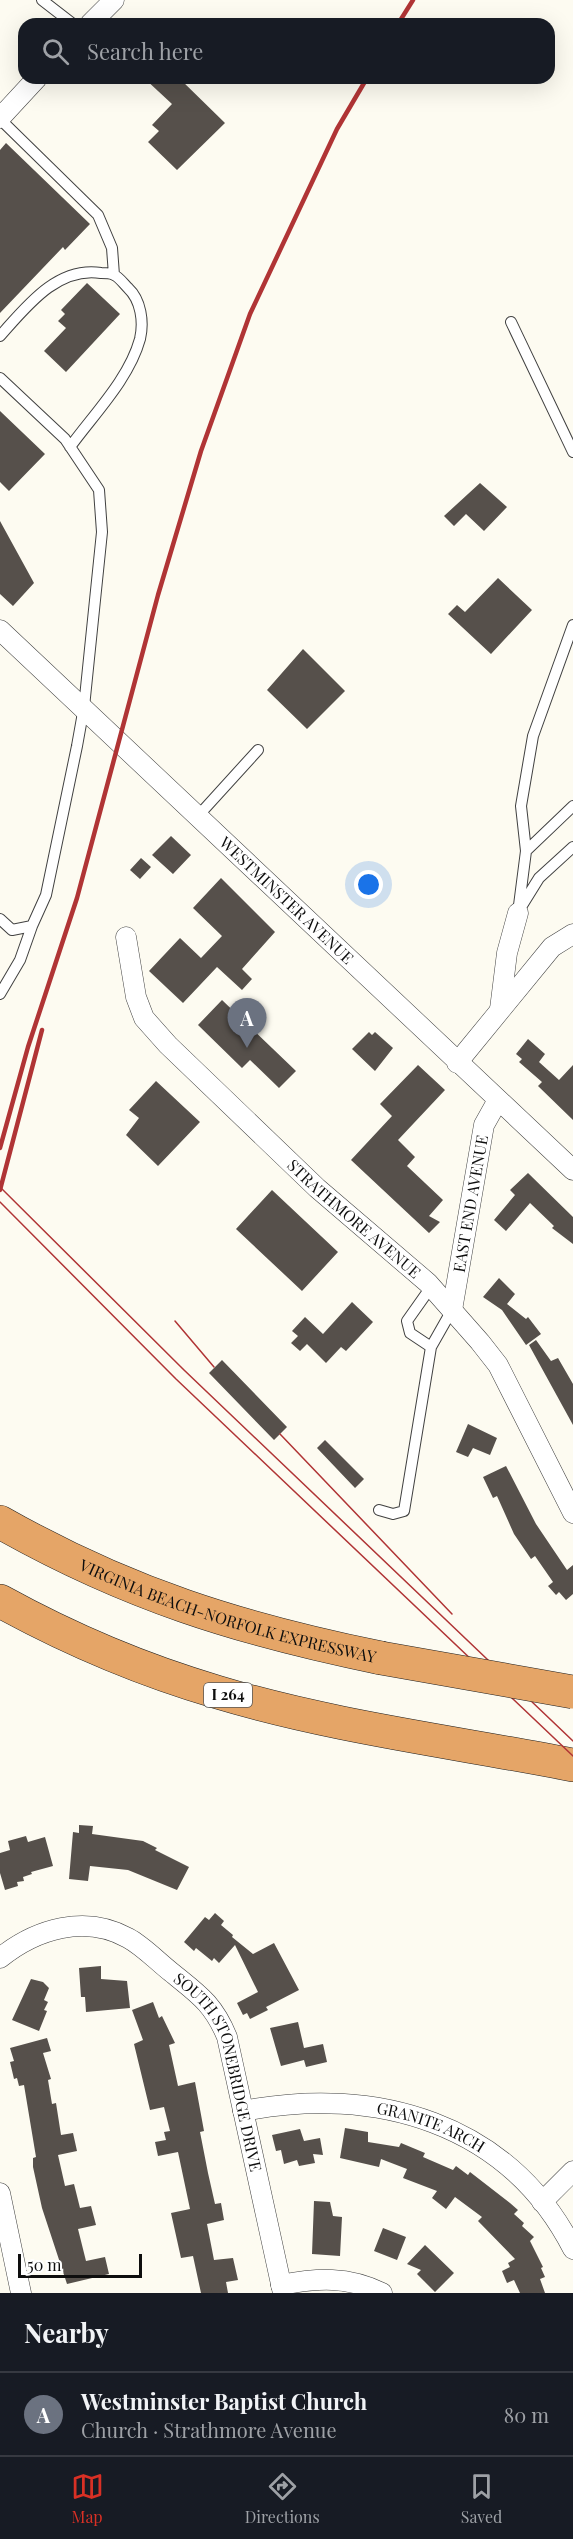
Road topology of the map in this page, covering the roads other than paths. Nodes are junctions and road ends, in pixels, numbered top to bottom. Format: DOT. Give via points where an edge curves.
graph roads {
  1 [pos="42,0"];
  2 [pos="114,0"];
  3 [pos="65,18"];
  4 [pos="96,18"];
  5 [pos="32,84"];
  6 [pos="0,119"];
  7 [pos="114,275"];
  8 [pos="511,322"];
  9 [pos="0,336"];
  10 [pos="0,378"];
  11 [pos="70,447"];
  12 [pos="573,452"];
  13 [pos="573,625"];
  14 [pos="0,630"];
  15 [pos="84,708"];
  16 [pos="258,750"];
  17 [pos="573,806"];
  18 [pos="198,816"];
  19 [pos="573,847"];
  20 [pos="526,851"];
  21 [pos="518,913"];
  22 [pos="0,919"];
  23 [pos="32,926"];
  24 [pos="573,934"];
  25 [pos="126,938"];
  26 [pos="0,994"];
  27 [pos="500,1009"];
  28 [pos="457,1063"];
  29 [pos="498,1100"];
  30 [pos="573,1170"];
  31 [pos="431,1287"];
  32 [pos="452,1310"];
  33 [pos="431,1347"];
  34 [pos="379,1510"];
  35 [pos="573,1513"];
  36 [pos="0,1521"];
  37 [pos="0,1601"];
  38 [pos="573,1692"];
  39 [pos="573,1765"];
  40 [pos="0,1958"];
  41 [pos="243,2111"];
  42 [pos="573,2171"];
  43 [pos="0,2193"];
  44 [pos="542,2202"];
  45 [pos="573,2249"];
  46 [pos="282,2289"];
  47 [pos="21,2293"];
  48 [pos="382,2293"];
  1 -- 3 [label="lane"];
  2 -- 4 [label="street"];
  5 -- 6 [label="street"];
  6 -- 7 [label="lane" via="98,215 112,248"];
  7 -- 9 [label="lane" via="92,272 69,276 50,286"];
  7 -- 11 [label="lane" via="132,291 139,306 140,338 118,382"];
  8 -- 12 [label="lane"];
  10 -- 11 [label="lane"];
  11 -- 15 [label="lane" via="99,490 102,532"];
  13 -- 20 [label="lane" via="533,736 521,806"];
  14 -- 15 [label="street, WESTMINSTER AVENUE"];
  15 -- 18 [label="street, WESTMINSTER AVENUE"];
  15 -- 23 [label="lane" via="46,895"];
  16 -- 18 [label="lane"];
  17 -- 20 [label="lane"];
  18 -- 28 [label="street, WESTMINSTER AVENUE"];
  19 -- 21 [label="lane" via="539,878"];
  20 -- 21 [label="lane"];
  21 -- 27 [label="street" via="507,953"];
  22 -- 23 [label="lane" via="12,930"];
  23 -- 26 [label="lane" via="20,960"];
  24 -- 27 [label="street" via="552,947"];
  25 -- 31 [label="street, STRATHMORE AVENUE" via="136,997 144,1018 317,1188"];
  27 -- 28 [label="street"];
  28 -- 29 [label="street, WESTMINSTER AVENUE"];
  29 -- 30 [label="street, WESTMINSTER AVENUE"];
  29 -- 32 [label="street, EAST END AVENUE" via="484,1125"];
  31 -- 32 [label="street, STRATHMORE AVENUE"];
  31 -- 33 [label="lane" via="407,1321 410,1333"];
  32 -- 33 [label="lane"];
  32 -- 35 [label="street, STRATHMORE AVENUE" via="498,1365"];
  33 -- 34 [label="lane" via="404,1511 393,1514"];
  36 -- 38 [label="highway, VIRGINIA BEACH-NORFOLK EXPRESSWAY, bridge" via="92,1571 148,1595 259,1631 381,1658"];
  37 -- 39 [label="highway, I 264" via="116,1657 217,1692 303,1714"];
  40 -- 41 [label="street, SOUTH STONEBRIDGE DRIVE" via="34,1935 65,1927 106,1929 129,1938 207,2002 227,2037"];
  41 -- 44 [label="street, GRANITE ARCH" via="306,2102 347,2102 422,2117 472,2140 500,2160"];
  41 -- 46 [label="street, SOUTH STONEBRIDGE DRIVE"];
  42 -- 44 [label="street"];
  43 -- 47 [label="street"];
  44 -- 45 [label="street, GRANITE ARCH"];
  46 -- 48 [label="street" via="315,2278 346,2280"];
}
